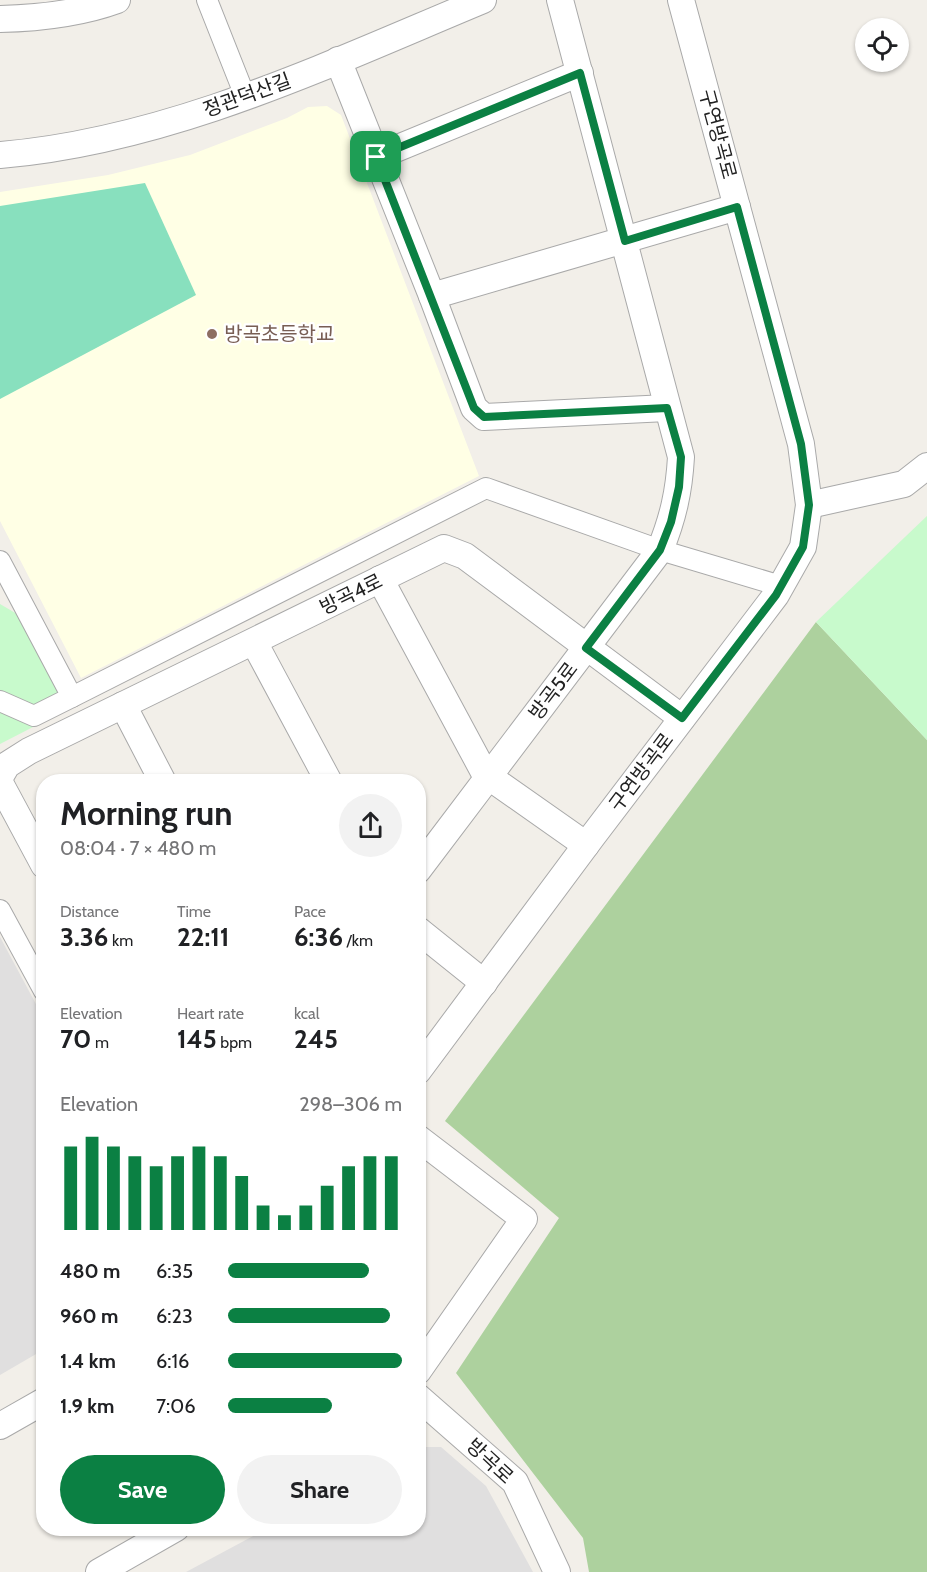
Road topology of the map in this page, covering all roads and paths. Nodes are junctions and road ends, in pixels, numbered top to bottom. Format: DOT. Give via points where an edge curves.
graph roads {
  1 [pos="117,0"];
  2 [pos="207,0"];
  3 [pos="483,0"];
  4 [pos="561,0"];
  5 [pos="681,0"];
  6 [pos="0,19"];
  7 [pos="338,60"];
  8 [pos="580,73"];
  9 [pos="245,96"];
  10 [pos="0,155"];
  11 [pos="376,157"];
  12 [pos="737,207"];
  13 [pos="625,241"];
  14 [pos="432,296"];
  15 [pos="667,408"];
  16 [pos="927,466"];
  17 [pos="809,505"];
  18 [pos="660,550"];
  19 [pos="0,561"];
  20 [pos="380,579"];
  21 [pos="781,586"];
  22 [pos="254,642"];
  23 [pos="586,648"];
  24 [pos="72,696"];
  25 [pos="0,702"];
  26 [pos="123,705"];
  27 [pos="682,718"];
  28 [pos="159,774"];
  29 [pos="325,774"];
  30 [pos="0,777"];
  31 [pos="489,777"];
  32 [pos="0,783"];
  33 [pos="586,845"];
  34 [pos="36,850"];
  35 [pos="426,860"];
  36 [pos="0,910"];
  37 [pos="426,936"];
  38 [pos="36,974"];
  39 [pos="484,983"];
  40 [pos="426,1060"];
  41 [pos="426,1144"];
  42 [pos="426,1360"];
  43 [pos="426,1404"];
  44 [pos="36,1406"];
  45 [pos="0,1426"];
  46 [pos="162,1536"];
  47 [pos="99,1572"];
  48 [pos="557,1572"];
  1 -- 6 [label="street" via="42,18"];
  2 -- 9 [label="street"];
  3 -- 7 [label="street, 정관덕산길"];
  4 -- 8 [label="street, 방곡5로"];
  5 -- 12 [label="street, 구연방곡로"];
  7 -- 9 [label="street, 정관덕산길"];
  7 -- 11 [label="street"];
  8 -- 11 [label="street"];
  8 -- 13 [label="street, 방곡5로"];
  9 -- 10 [label="street, 정관덕산길" via="119,137"];
  11 -- 14 [label="street"];
  12 -- 13 [label="street"];
  12 -- 17 [label="street, 구연방곡로" via="801,444"];
  13 -- 14 [label="street"];
  13 -- 15 [label="street, 방곡5로"];
  14 -- 15 [label="street" via="474,408 484,417"];
  15 -- 18 [label="street, 방곡5로" via="681,457 679,487"];
  16 -- 17 [label="street" via="904,484"];
  17 -- 21 [label="street, 구연방곡로" via="803,547"];
  18 -- 21 [label="street"];
  18 -- 23 [label="street, 방곡5로"];
  18 -- 24 [label="street" via="486,488"];
  19 -- 24 [label="street"];
  20 -- 22 [label="street, 방곡4로"];
  20 -- 23 [label="street, 방곡4로" via="444,548 465,556"];
  20 -- 31 [label="street"];
  21 -- 27 [label="street, 구연방곡로"];
  22 -- 26 [label="street, 방곡4로"];
  22 -- 29 [label="street"];
  23 -- 27 [label="street, 방곡4로"];
  23 -- 31 [label="street, 방곡5로"];
  24 -- 25 [label="street" via="34,716"];
  26 -- 28 [label="street"];
  26 -- 30 [label="street, 방곡4로" via="29,751 7,765"];
  27 -- 33 [label="street, 구연방곡로"];
  31 -- 33 [label="street"];
  31 -- 35 [label="street, 방곡5로"];
  32 -- 34 [label="street"];
  33 -- 39 [label="street, 구연방곡로"];
  36 -- 38 [label="street"];
  37 -- 39 [label="street"];
  39 -- 40 [label="street, 구연방곡로"];
  41 -- 42 [label="street" via="524,1219"];
  43 -- 48 [label="street, 방곡로" via="515,1482"];
  44 -- 45 [label="street"];
  46 -- 47 [label="street"];
}
